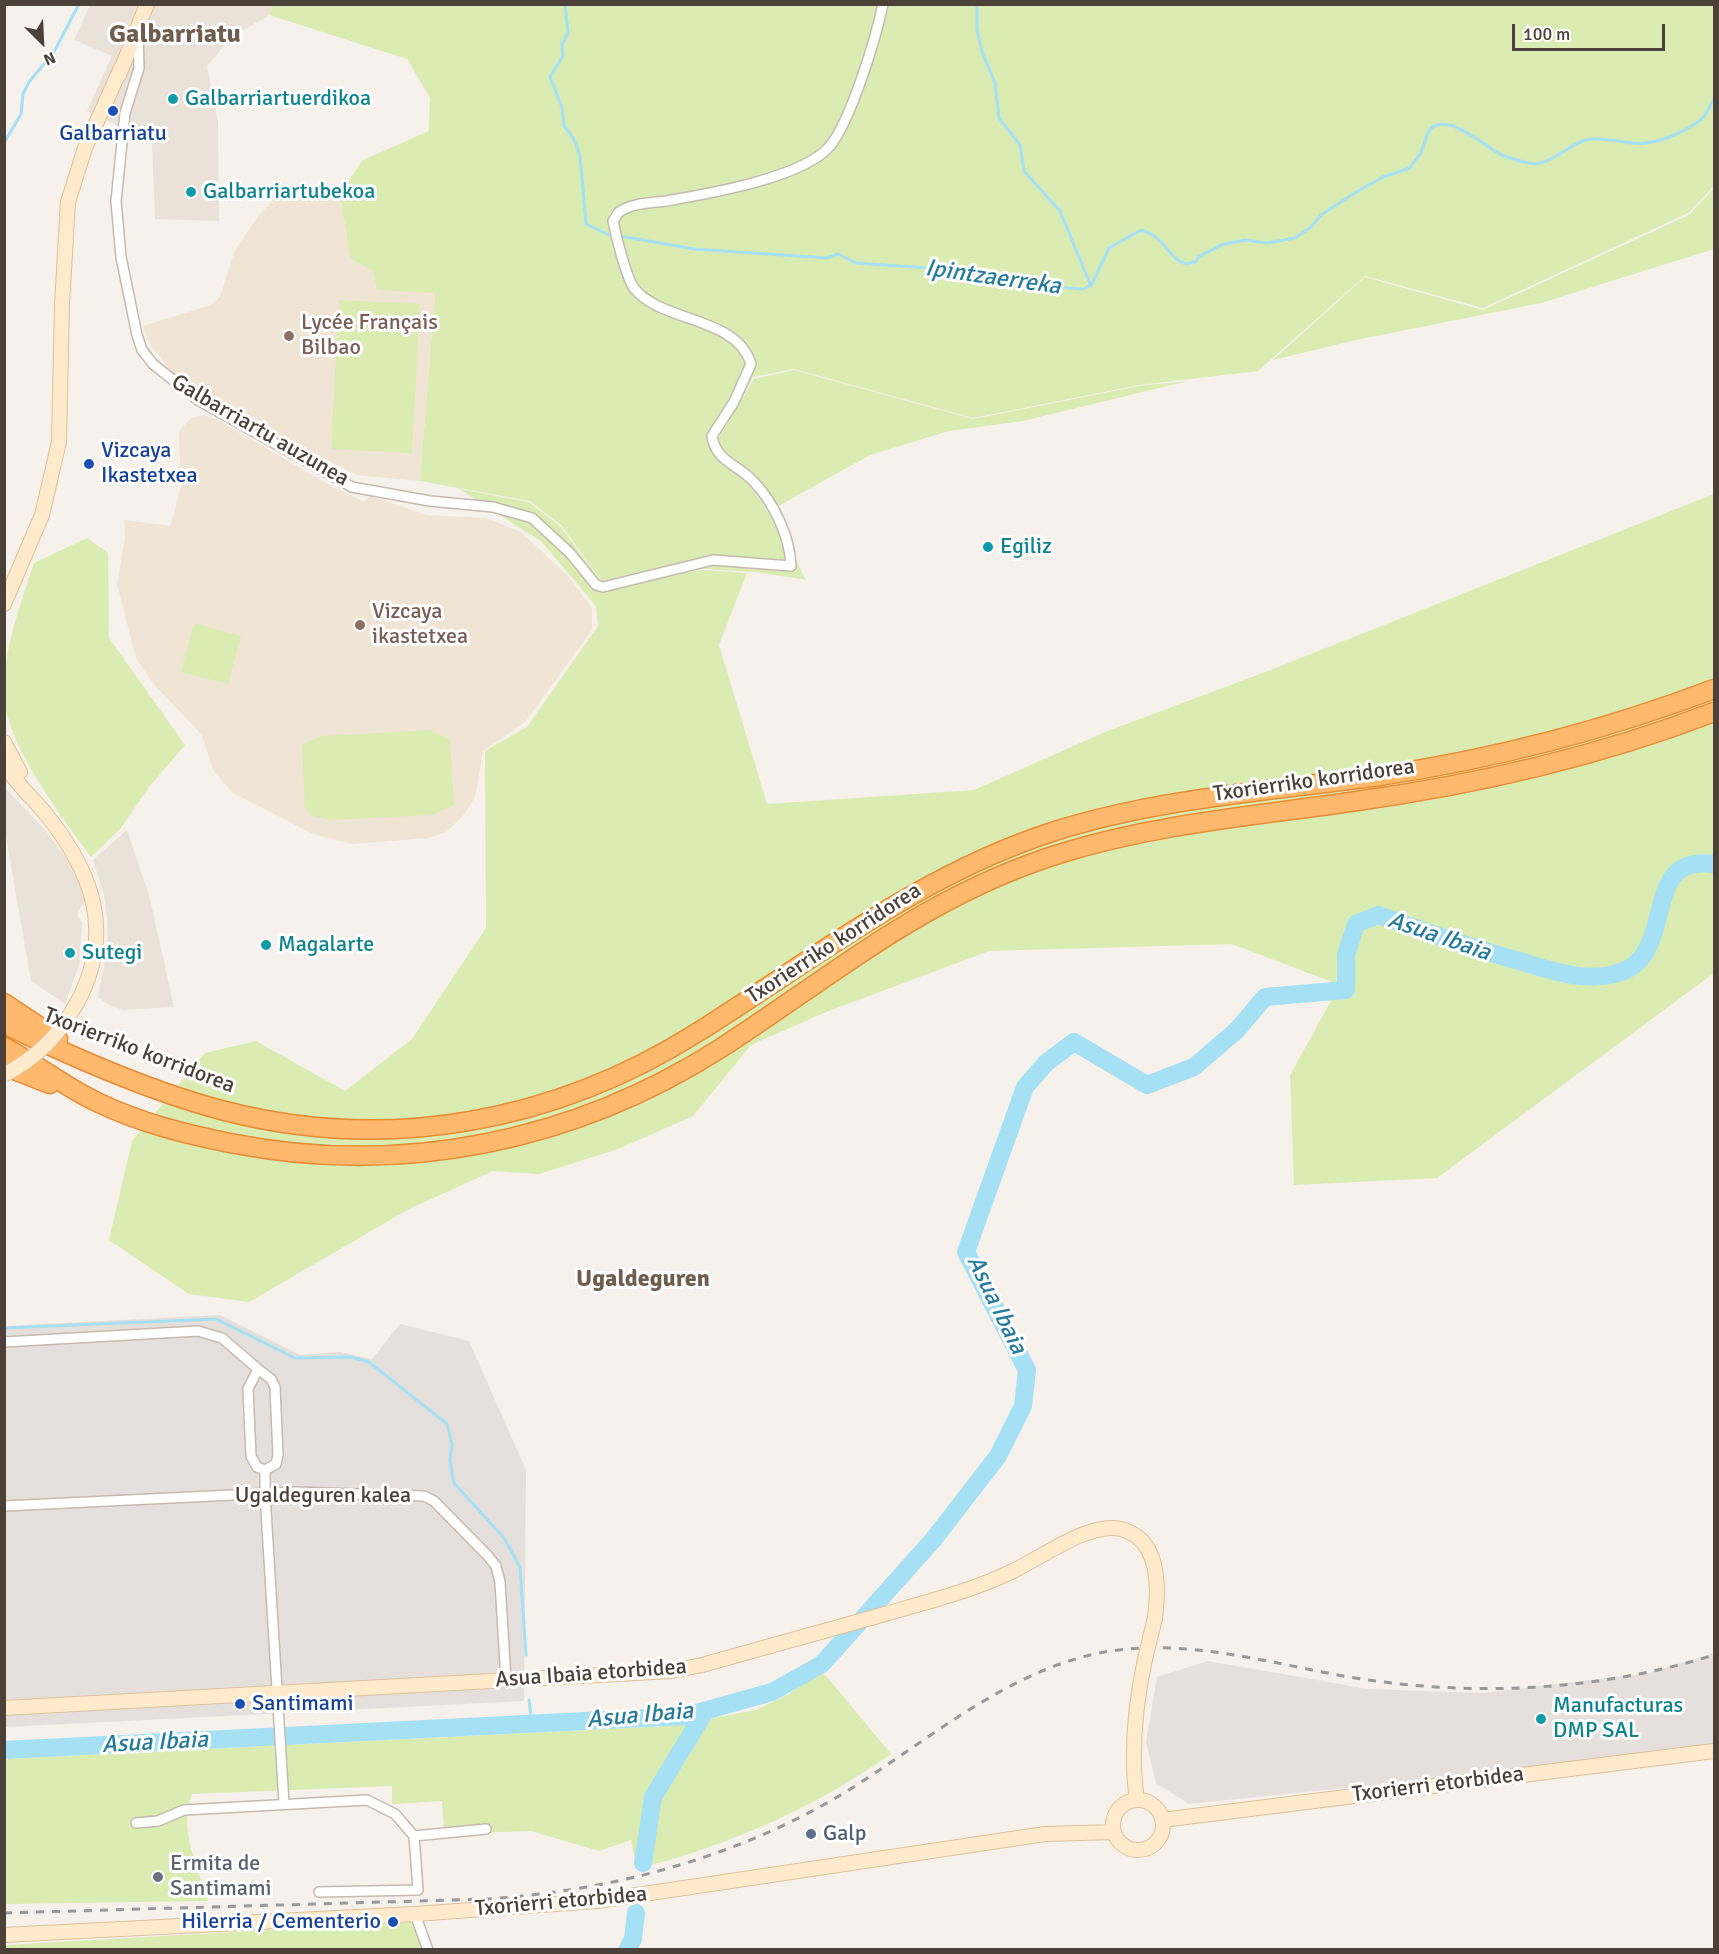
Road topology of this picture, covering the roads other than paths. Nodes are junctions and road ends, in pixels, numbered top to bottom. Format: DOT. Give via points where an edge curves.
graph roads {
  1 [pos="147,4"];
  2 [pos="883,4"];
  3 [pos="138,27"];
  4 [pos="11,590"];
  5 [pos="4,604"];
  6 [pos="4,615"];
  7 [pos="1714,689"];
  8 [pos="1714,712"];
  9 [pos="4,742"];
  10 [pos="4,763"];
  11 [pos="42,810"];
  12 [pos="4,1003"];
  13 [pos="4,1024"];
  14 [pos="4,1047"];
  15 [pos="4,1054"];
  16 [pos="97,1065"];
  17 [pos="4,1066"];
  18 [pos="4,1075"];
  19 [pos="55,1078"];
  20 [pos="97,1103"];
  21 [pos="4,1342"];
  22 [pos="258,1369"];
  23 [pos="265,1470"];
  24 [pos="265,1494"];
  25 [pos="4,1506"];
  26 [pos="506,1681"];
  27 [pos="278,1693"];
  28 [pos="4,1708"];
  29 [pos="1714,1751"];
  30 [pos="1137,1800"];
  31 [pos="284,1803"];
  32 [pos="1162,1820"];
  33 [pos="136,1823"];
  34 [pos="486,1829"];
  35 [pos="1114,1832"];
  36 [pos="414,1836"];
  37 [pos="319,1892"];
  38 [pos="415,1914"];
  39 [pos="4,1935"];
  40 [pos="428,1950"];
  1 -- 3 [label="street, Galbarriartu auzunea"];
  2 -- 3 [label="street, Galbarriartu auzunea" via="873,45 845,118 829,147 780,174 736,188 636,206 618,213 613,221 634,287 651,301 725,333 746,349 751,364 734,402 712,436 714,448 753,481 779,522 791,566 713,560 603,587 596,585 550,532 532,518 493,507 352,487 198,400 165,376 142,350 121,257 117,212 117,168 125,113 139,68"];
  3 -- 4 [label="street, Galbarriartu auzunea" via="91,150 64,252 59,442 38,527"];
  4 -- 5 [label="street"];
  4 -- 6 [label="street"];
  7 -- 16 [label="highway, Txorierriko korridorea" via="1625,720 1508,752 1432,767 1153,807 1034,838 917,891 658,1056 579,1093 507,1115 389,1130 279,1122 196,1103"];
  8 -- 20 [label="highway, Txorierriko korridorea" via="1631,742 1513,773 1370,799 1140,832 1028,864 960,893 898,927 678,1073 605,1109 525,1136 432,1153 363,1158 322,1156 257,1149 172,1131"];
  9 -- 11 [label="street"];
  10 -- 11 [label="street"];
  11 -- 18 [label="street, bridge" via="76,856 94,903 95,952 88,981 64,1026 34,1057"];
  12 -- 16 [label="highway"];
  13 -- 16 [label="highway, Txorierriko korridorea"];
  14 -- 19 [label="highway, Txorierriko korridorea"];
  15 -- 19 [label="highway"];
  17 -- 20 [label="highway"];
  19 -- 20 [label="highway, Txorierriko korridorea"];
  21 -- 22 [label="street" via="198,1331 222,1338"];
  22 -- 23 [label="street" via="248,1389 251,1456 257,1467"];
  22 -- 23 [label="street" via="275,1387 278,1460"];
  23 -- 24 [label="street"];
  24 -- 25 [label="street, Ugaldeguren kalea"];
  24 -- 26 [label="street, Ugaldeguren kalea" via="337,1492 424,1496 434,1501 496,1566"];
  24 -- 27 [label="street"];
  26 -- 27 [label="street, Asua Ibaia etorbidea"];
  26 -- 30 [label="street, Asua Ibaia etorbidea, bridge" via="671,1671 748,1652 986,1583 1088,1533 1113,1527 1131,1533 1148,1550 1155,1565 1157,1585 1155,1618 1133,1734"];
  27 -- 28 [label="street, Asua Ibaia etorbidea"];
  27 -- 31 [label="street"];
  29 -- 32 [label="street, Txorierri etorbidea"];
  30 -- 32 [label="street" via="1156,1808"];
  30 -- 35 [label="street" via="1118,1810"];
  31 -- 33 [label="street" via="184,1810 158,1821"];
  31 -- 36 [label="street" via="367,1800 395,1814"];
  32 -- 35 [label="street" via="1160,1837 1147,1848 1131,1849"];
  34 -- 36 [label="street"];
  35 -- 38 [label="street, Txorierri etorbidea" via="1045,1834 597,1901"];
  36 -- 37 [label="street" via="418,1890"];
  38 -- 39 [label="street, Txorierri etorbidea"];
  38 -- 40 [label="street"];
}
